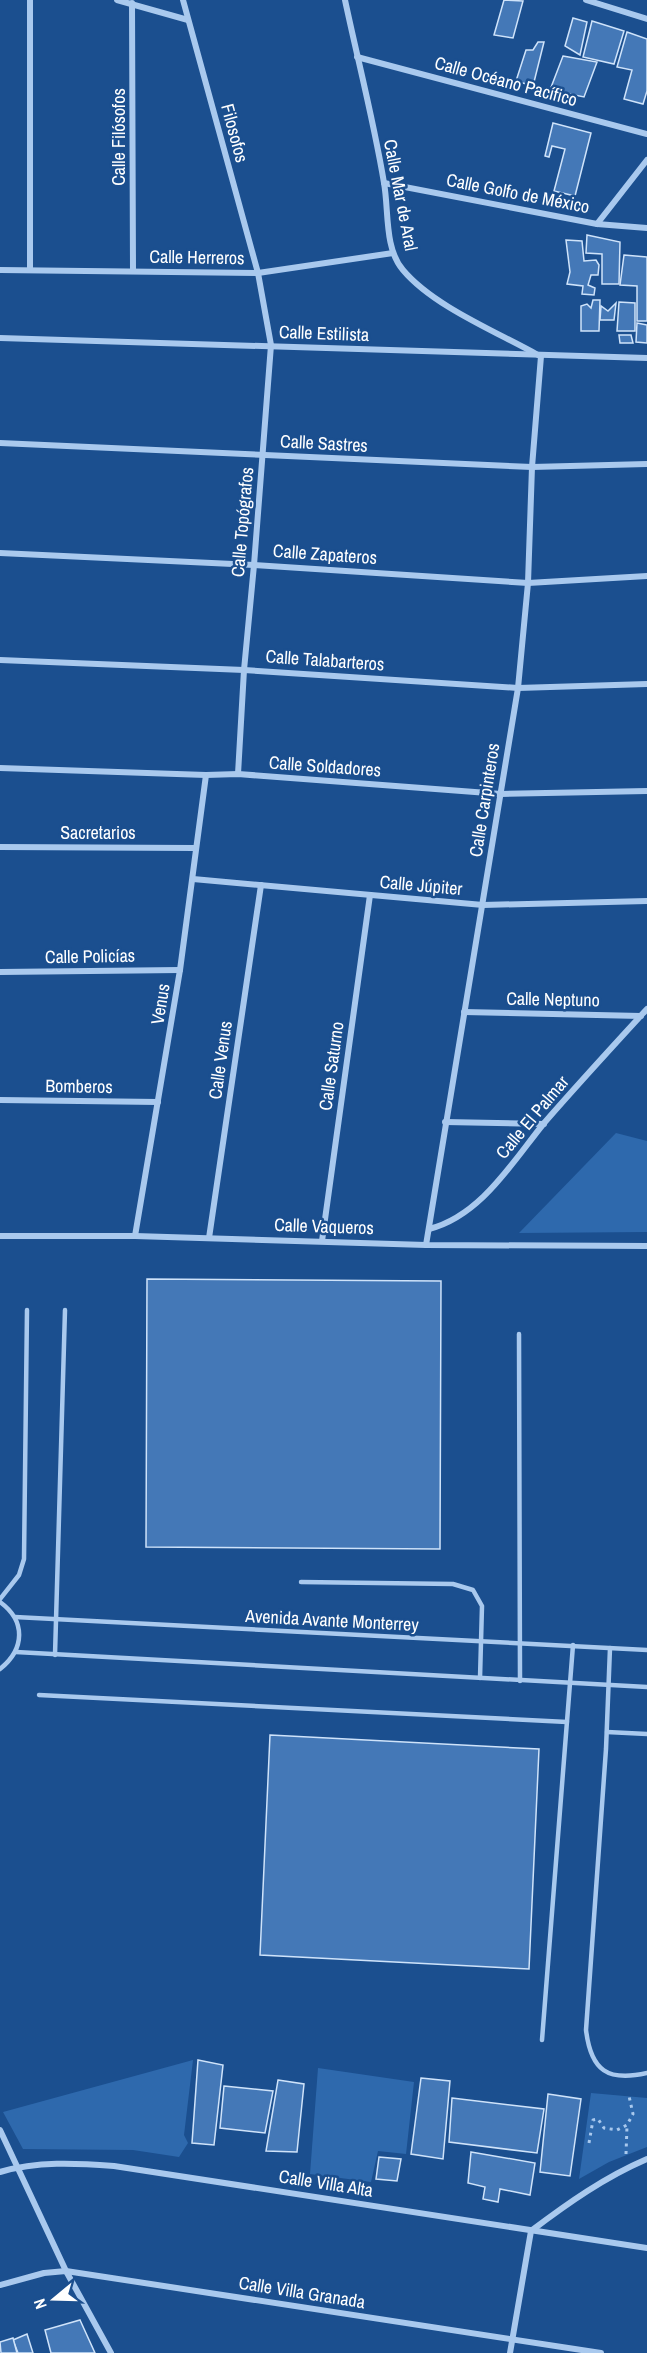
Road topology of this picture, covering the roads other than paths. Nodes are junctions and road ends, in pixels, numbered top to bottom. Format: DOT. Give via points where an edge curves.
graph roads {
  1 [pos="30,0"];
  2 [pos="117,0"];
  3 [pos="183,0"];
  4 [pos="345,0"];
  5 [pos="586,0"];
  6 [pos="132,3"];
  7 [pos="647,19"];
  8 [pos="188,20"];
  9 [pos="357,57"];
  10 [pos="647,134"];
  11 [pos="647,160"];
  12 [pos="384,183"];
  13 [pos="597,224"];
  14 [pos="647,228"];
  15 [pos="393,253"];
  16 [pos="0,270"];
  17 [pos="30,270"];
  18 [pos="133,271"];
  19 [pos="258,273"];
  20 [pos="0,338"];
  21 [pos="271,345"];
  22 [pos="541,356"];
  23 [pos="647,358"];
  24 [pos="0,443"];
  25 [pos="263,455"];
  26 [pos="647,464"];
  27 [pos="532,467"];
  28 [pos="0,553"];
  29 [pos="254,565"];
  30 [pos="647,576"];
  31 [pos="528,583"];
  32 [pos="0,660"];
  33 [pos="244,670"];
  34 [pos="647,684"];
  35 [pos="518,688"];
  36 [pos="0,768"];
  37 [pos="238,774"];
  38 [pos="206,775"];
  39 [pos="647,791"];
  40 [pos="501,795"];
  41 [pos="0,847"];
  42 [pos="195,848"];
  43 [pos="193,879"];
  44 [pos="261,885"];
  45 [pos="369,895"];
  46 [pos="647,901"];
  47 [pos="483,905"];
  48 [pos="180,970"];
  49 [pos="0,972"];
  50 [pos="647,1009"];
  51 [pos="464,1012"];
  52 [pos="641,1016"];
  53 [pos="0,1100"];
  54 [pos="158,1102"];
  55 [pos="445,1122"];
  56 [pos="544,1124"];
  57 [pos="429,1229"];
  58 [pos="0,1236"];
  59 [pos="135,1236"];
  60 [pos="209,1238"];
  61 [pos="322,1241"];
  62 [pos="426,1245"];
  63 [pos="647,1246"];
  64 [pos="27,1310"];
  65 [pos="64,1310"];
  66 [pos="519,1334"];
  67 [pos="301,1581"];
  68 [pos="0,1600"];
  69 [pos="15,1617"];
  70 [pos="57,1619"];
  71 [pos="481,1642"];
  72 [pos="521,1642"];
  73 [pos="573,1645"];
  74 [pos="610,1648"];
  75 [pos="647,1650"];
  76 [pos="16,1652"];
  77 [pos="56,1654"];
  78 [pos="0,1669"];
  79 [pos="480,1678"];
  80 [pos="520,1681"];
  81 [pos="570,1683"];
  82 [pos="609,1686"];
  83 [pos="647,1687"];
  84 [pos="39,1695"];
  85 [pos="567,1722"];
  86 [pos="607,1732"];
  87 [pos="647,1734"];
  88 [pos="542,2040"];
  89 [pos="647,2073"];
  90 [pos="0,2130"];
  91 [pos="647,2159"];
  92 [pos="16,2167"];
  93 [pos="0,2172"];
  94 [pos="531,2230"];
  95 [pos="647,2248"];
  96 [pos="66,2271"];
  97 [pos="0,2285"];
  98 [pos="512,2339"];
  99 [pos="111,2353"];
  100 [pos="510,2353"];
  101 [pos="601,2353"];
  1 -- 17 [label="street"];
  2 -- 6 [label="street"];
  3 -- 8 [label="street, Filosofos"];
  4 -- 9 [label="street, Calle Mar de Aral"];
  5 -- 7 [label="street"];
  6 -- 8 [label="street"];
  6 -- 18 [label="street, Calle Filósofos"];
  8 -- 19 [label="street, Filosofos"];
  9 -- 10 [label="street, Calle Océano Pacífico"];
  9 -- 12 [label="street, Calle Mar de Aral"];
  11 -- 13 [label="street"];
  12 -- 13 [label="street, Calle Golfo de México"];
  12 -- 15 [label="street, Calle Mar de Aral"];
  13 -- 14 [label="street, Calle Golfo de México"];
  15 -- 19 [label="street, Calle Herreros"];
  15 -- 22 [label="street, Calle Mar de Aral" via="402,269 441,302"];
  16 -- 17 [label="street, Calle Herreros"];
  17 -- 18 [label="street, Calle Herreros"];
  18 -- 19 [label="street, Calle Herreros"];
  19 -- 21 [label="street, Calle Topógrafos"];
  20 -- 21 [label="street, Calle Estilista"];
  21 -- 22 [label="street, Calle Estilista"];
  21 -- 25 [label="street, Calle Topógrafos"];
  22 -- 23 [label="street, Calle Estilista"];
  22 -- 27 [label="street, Calle Carpinteros"];
  24 -- 25 [label="street, Calle Sastres"];
  25 -- 27 [label="street, Calle Sastres"];
  25 -- 29 [label="street, Calle Topógrafos"];
  26 -- 27 [label="street, Calle Sastres"];
  27 -- 31 [label="street, Calle Carpinteros"];
  28 -- 29 [label="street, Calle Zapateros"];
  29 -- 31 [label="street, Calle Zapateros"];
  29 -- 33 [label="street, Calle Topógrafos"];
  30 -- 31 [label="street, Calle Zapateros"];
  31 -- 35 [label="street, Calle Carpinteros"];
  32 -- 33 [label="street, Calle Talabarteros"];
  33 -- 35 [label="street, Calle Talabarteros"];
  33 -- 37 [label="street, Calle Topógrafos"];
  34 -- 35 [label="street, Calle Talabarteros"];
  35 -- 40 [label="street, Calle Carpinteros"];
  36 -- 38 [label="street, Calle Soldadores"];
  37 -- 38 [label="street, Calle Soldadores"];
  37 -- 40 [label="street, Calle Soldadores"];
  38 -- 42 [label="street, Venus"];
  39 -- 40 [label="street, Calle Soldadores"];
  40 -- 47 [label="street, Calle Carpinteros"];
  41 -- 42 [label="street, Sacretarios"];
  42 -- 43 [label="street, Venus"];
  43 -- 44 [label="street, Calle Júpiter"];
  43 -- 48 [label="street, Venus"];
  44 -- 45 [label="street, Calle Júpiter"];
  44 -- 60 [label="street, Calle Venus"];
  45 -- 47 [label="street, Calle Júpiter"];
  45 -- 61 [label="street, Calle Saturno"];
  46 -- 47 [label="street, Calle Júpiter"];
  47 -- 51 [label="street, Calle Carpinteros"];
  48 -- 49 [label="street, Calle Policías"];
  48 -- 54 [label="street, Venus"];
  50 -- 52 [label="street, Calle El Palmar"];
  51 -- 52 [label="street, Calle Neptuno"];
  51 -- 55 [label="street, Calle Carpinteros"];
  52 -- 56 [label="street, Calle El Palmar"];
  53 -- 54 [label="street, Bomberos"];
  54 -- 59 [label="street, Venus"];
  55 -- 56 [label="street"];
  55 -- 57 [label="street, Calle Carpinteros"];
  56 -- 57 [label="street, Calle El Palmar" via="485,1195 456,1219"];
  57 -- 62 [label="street, Calle Carpinteros"];
  58 -- 59 [label="street, Calle Vaqueros"];
  59 -- 60 [label="street, Calle Vaqueros"];
  60 -- 61 [label="street, Calle Vaqueros"];
  61 -- 62 [label="street, Calle Vaqueros"];
  62 -- 63 [label="street, Calle Vaqueros"];
  64 -- 68 [label="lane" via="24,1559 19,1575"];
  65 -- 70 [label="lane"];
  66 -- 72 [label="lane"];
  67 -- 71 [label="lane" via="463,1586 480,1599"];
  68 -- 69 [label="lane"];
  69 -- 70 [label="lane, Avenida Avante Monterrey"];
  69 -- 76 [label="lane" via="19,1629"];
  70 -- 71 [label="lane, Avenida Avante Monterrey"];
  70 -- 77 [label="lane"];
  71 -- 72 [label="lane, Avenida Avante Monterrey"];
  71 -- 79 [label="lane"];
  72 -- 73 [label="lane, Avenida Avante Monterrey"];
  72 -- 80 [label="lane"];
  73 -- 74 [label="lane, Avenida Avante Monterrey"];
  73 -- 81 [label="lane"];
  74 -- 75 [label="lane, Avenida Avante Monterrey"];
  74 -- 82 [label="lane"];
  76 -- 77 [label="lane"];
  76 -- 78 [label="lane"];
  77 -- 79 [label="lane"];
  79 -- 80 [label="lane"];
  80 -- 81 [label="lane"];
  81 -- 82 [label="lane"];
  81 -- 85 [label="lane"];
  82 -- 83 [label="lane"];
  82 -- 86 [label="lane"];
  84 -- 85 [label="lane"];
  85 -- 88 [label="lane"];
  86 -- 87 [label="lane"];
  86 -- 89 [label="lane" via="586,2030 588,2046 603,2070 615,2076"];
  90 -- 92 [label="street"];
  91 -- 94 [label="street" via="608,2178"];
  92 -- 93 [label="street, Calle Villa Alta"];
  92 -- 94 [label="street, Calle Villa Alta" via="70,2163 114,2166"];
  92 -- 96 [label="street"];
  94 -- 95 [label="street, Calle Villa Alta"];
  94 -- 98 [label="street"];
  96 -- 97 [label="street, Calle Villa Granada"];
  96 -- 98 [label="street, Calle Villa Granada"];
  96 -- 99 [label="street"];
  98 -- 100 [label="street"];
  98 -- 101 [label="street, Calle Villa Granada"];
}
